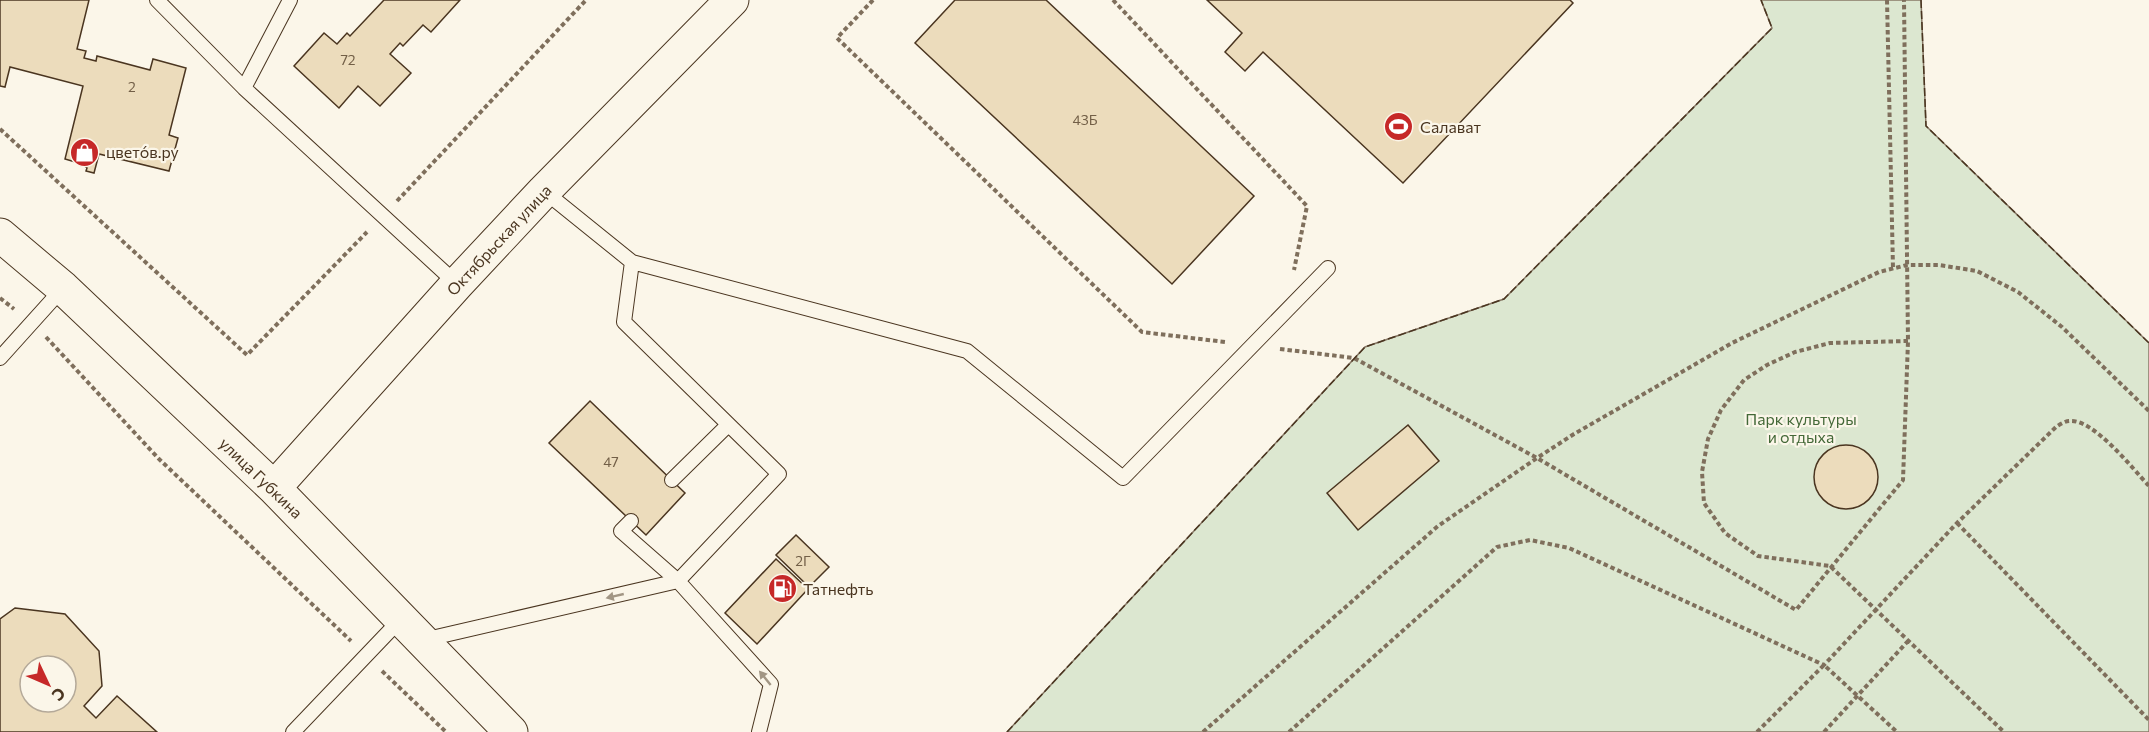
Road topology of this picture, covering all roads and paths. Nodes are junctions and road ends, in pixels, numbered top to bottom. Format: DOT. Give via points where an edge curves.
graph roads {
  1 [pos="157,0"];
  2 [pos="290,0"];
  3 [pos="586,0"];
  4 [pos="732,0"];
  5 [pos="873,0"];
  6 [pos="1113,0"];
  7 [pos="1887,0"];
  8 [pos="1904,0"];
  9 [pos="244,88"];
  10 [pos="0,129"];
  11 [pos="544,191"];
  12 [pos="382,217"];
  13 [pos="0,235"];
  14 [pos="632,262"];
  15 [pos="1907,265"];
  16 [pos="1328,268"];
  17 [pos="1893,268"];
  18 [pos="457,284"];
  19 [pos="63,288"];
  20 [pos="0,298"];
  21 [pos="1287,310"];
  22 [pos="32,322"];
  23 [pos="1908,341"];
  24 [pos="1252,345"];
  25 [pos="1280,349"];
  26 [pos="0,358"];
  27 [pos="2149,411"];
  28 [pos="728,425"];
  29 [pos="1537,458"];
  30 [pos="672,480"];
  31 [pos="2149,486"];
  32 [pos="274,488"];
  33 [pos="631,521"];
  34 [pos="1957,523"];
  35 [pos="1830,566"];
  36 [pos="678,581"];
  37 [pos="1875,609"];
  38 [pos="410,630"];
  39 [pos="1908,641"];
  40 [pos="366,656"];
  41 [pos="1824,665"];
  42 [pos="1858,695"];
  43 [pos="2149,720"];
  44 [pos="293,732"];
  45 [pos="446,732"];
  46 [pos="511,732"];
  47 [pos="759,732"];
  48 [pos="1203,732"];
  49 [pos="1289,732"];
  50 [pos="1757,732"];
  51 [pos="1824,732"];
  52 [pos="1897,732"];
  53 [pos="2004,732"];
  1 -- 9 [label="lane"];
  2 -- 9 [label="lane"];
  3 -- 12 [label="path"];
  4 -- 11 [label="street, Октябрьская улица"];
  5 -- 24 [label="path" via="837,38 1142,332"];
  6 -- 21 [label="path" via="1307,206"];
  7 -- 17 [label="path"];
  8 -- 15 [label="path"];
  9 -- 12 [label="lane"];
  10 -- 12 [label="path" via="247,356"];
  11 -- 14 [label="lane"];
  11 -- 18 [label="street, Октябрьская улица"];
  12 -- 18 [label="lane"];
  13 -- 19 [label="street, улица Губкина"];
  14 -- 24 [label="lane" via="968,351 1123,478"];
  14 -- 28 [label="lane" via="624,322"];
  15 -- 17 [label="path"];
  15 -- 23 [label="path"];
  15 -- 27 [label="path" via="1977,271 2018,292 2062,327"];
  16 -- 21 [label="lane"];
  17 -- 29 [label="path" via="1732,343"];
  18 -- 32 [label="street, Октябрьская улица"];
  19 -- 22 [label="lane"];
  19 -- 32 [label="street, улица Губкина"];
  20 -- 22 [label="path"];
  21 -- 24 [label="lane"];
  21 -- 25 [label="path"];
  22 -- 26 [label="lane"];
  22 -- 40 [label="path" via="159,459"];
  23 -- 35 [label="path" via="1903,480"];
  23 -- 35 [label="path" via="1830,343 1767,364 1744,380 1721,410 1708,439 1702,472 1704,503 1725,533 1758,556"];
  24 -- 25 [label="path"];
  25 -- 29 [label="path" via="1354,358"];
  28 -- 30 [label="lane"];
  28 -- 36 [label="lane" via="779,474"];
  29 -- 35 [label="path" via="1796,610"];
  29 -- 48 [label="path" via="1438,526"];
  31 -- 34 [label="path" via="2101,437 2085,424 2069,421 2056,427"];
  32 -- 38 [label="street, улица Губкина"];
  33 -- 36 [label="lane" via="621,531"];
  34 -- 37 [label="path"];
  34 -- 43 [label="path"];
  35 -- 37 [label="path"];
  36 -- 38 [label="lane, one-way"];
  47 -- 36 [label="lane, one-way" via="771,684"];
  37 -- 39 [label="path"];
  37 -- 41 [label="path"];
  38 -- 40 [label="lane"];
  38 -- 46 [label="street, улица Губкина"];
  39 -- 42 [label="path"];
  39 -- 53 [label="path"];
  40 -- 44 [label="lane"];
  40 -- 45 [label="path"];
  41 -- 42 [label="path"];
  41 -- 49 [label="path" via="1569,548 1530,540 1497,547"];
  41 -- 50 [label="path"];
  42 -- 51 [label="path"];
  42 -- 52 [label="path"];
}
